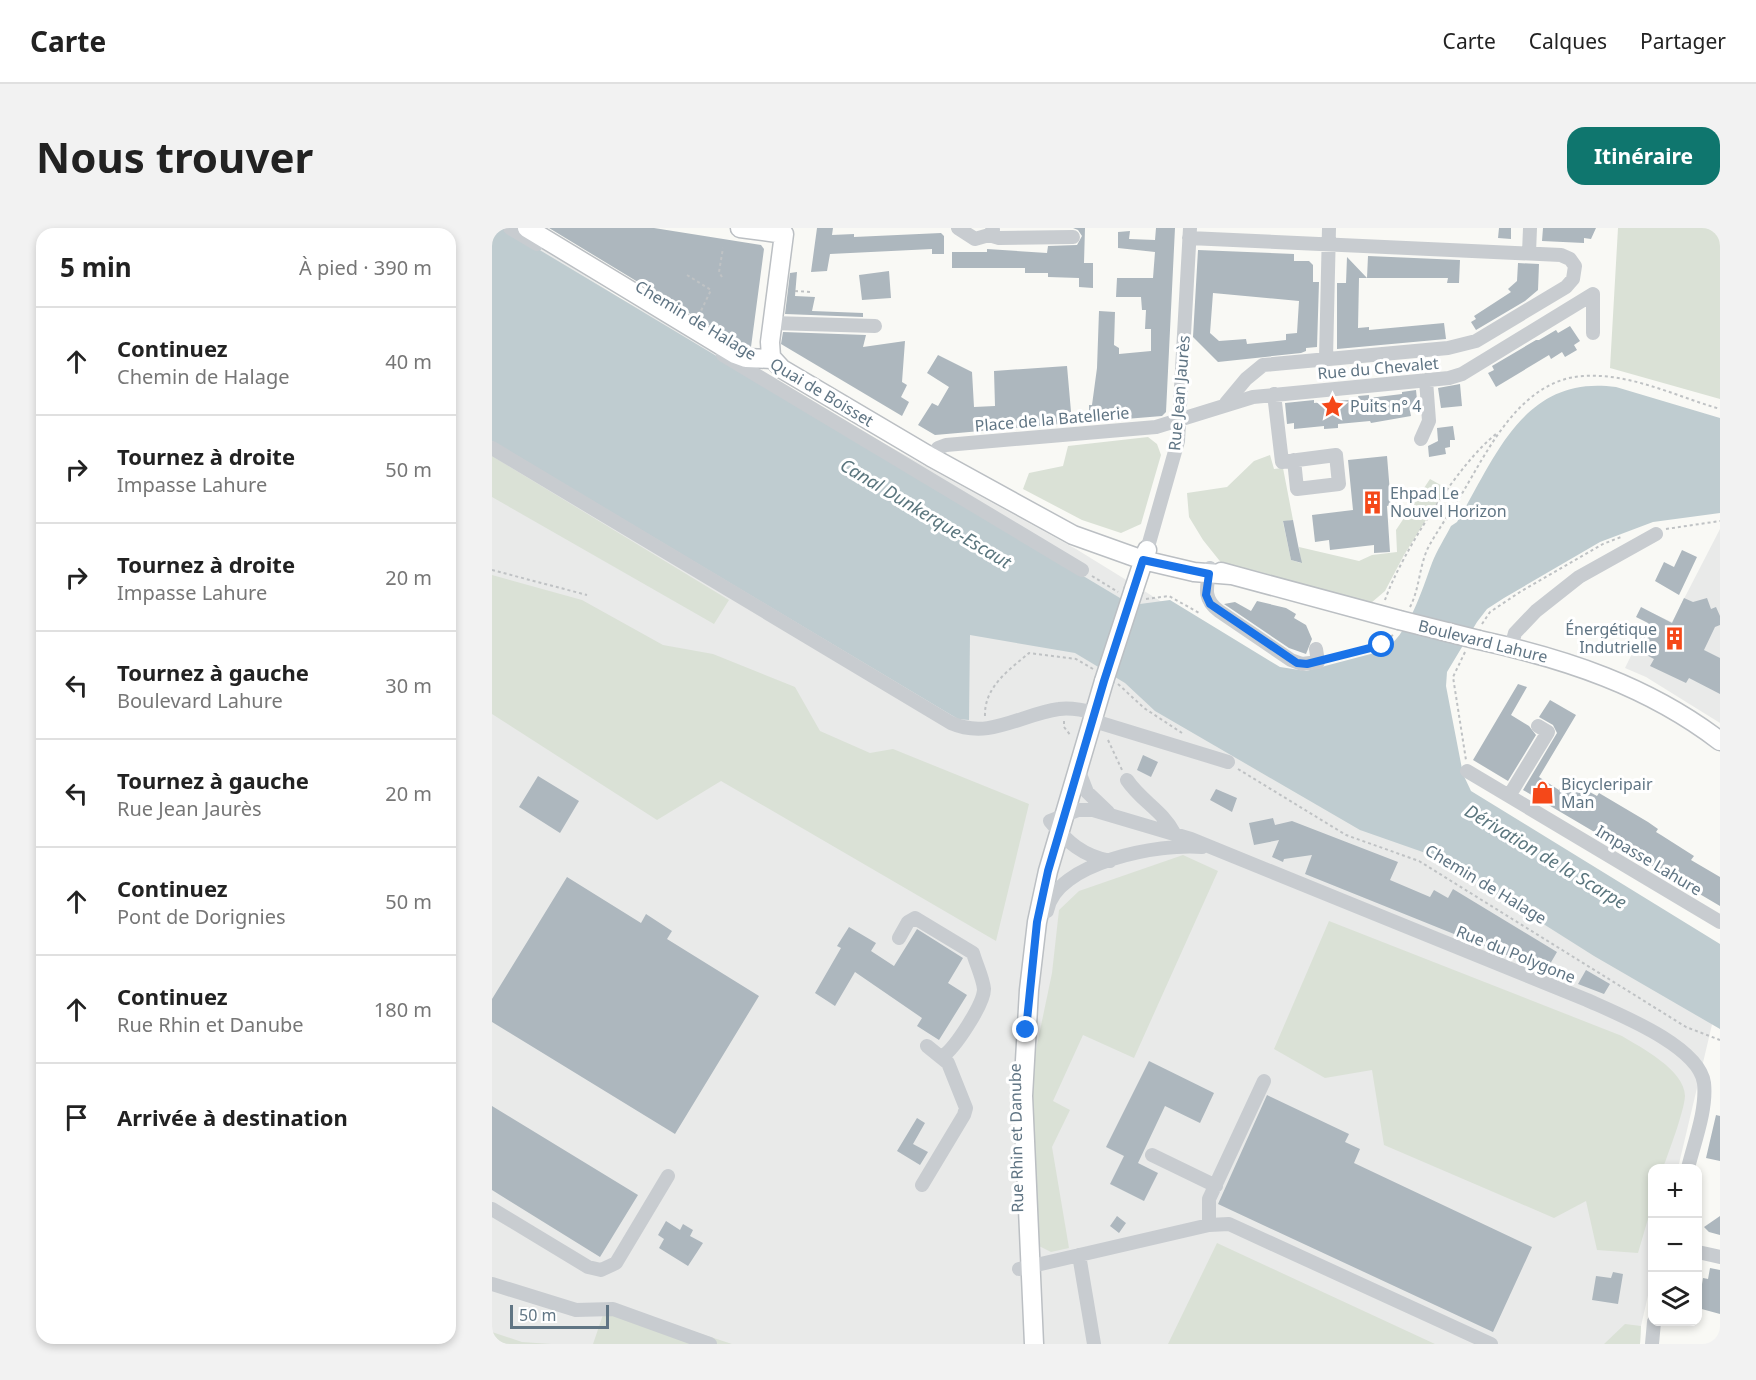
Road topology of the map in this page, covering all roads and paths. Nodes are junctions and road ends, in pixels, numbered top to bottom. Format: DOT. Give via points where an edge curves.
graph roads {
  1 [pos="510,228"];
  2 [pos="527,228"];
  3 [pos="740,228"];
  4 [pos="958,228"];
  5 [pos="1329,228"];
  6 [pos="1530,228"];
  7 [pos="784,231"];
  8 [pos="991,232"];
  9 [pos="1189,233"];
  10 [pos="1073,237"];
  11 [pos="1329,243"];
  12 [pos="723,248"];
  13 [pos="1529,253"];
  14 [pos="687,275"];
  15 [pos="722,277"];
  16 [pos="795,291"];
  17 [pos="811,292"];
  18 [pos="772,323"];
  19 [pos="875,326"];
  20 [pos="692,328"];
  21 [pos="1593,333"];
  22 [pos="772,359"];
  23 [pos="1326,359"];
  24 [pos="1425,380"];
  25 [pos="1274,394"];
  26 [pos="1226,403"];
  27 [pos="1720,409"];
  28 [pos="1180,421"];
  29 [pos="1498,432"];
  30 [pos="1420,439"];
  31 [pos="492,448"];
  32 [pos="931,457"];
  33 [pos="1294,460"];
  34 [pos="1720,521"];
  35 [pos="1656,534"];
  36 [pos="1145,555"];
  37 [pos="492,570"];
  38 [pos="1082,570"];
  39 [pos="1209,571"];
  40 [pos="586,595"];
  41 [pos="1379,614"];
  42 [pos="1399,623"];
  43 [pos="1511,647"];
  44 [pos="1317,655"];
  45 [pos="1102,687"];
  46 [pos="1066,708"];
  47 [pos="1097,718"];
  48 [pos="1538,726"];
  49 [pos="1079,739"];
  50 [pos="1720,741"];
  51 [pos="1228,762"];
  52 [pos="1078,769"];
  53 [pos="1467,771"];
  54 [pos="1127,780"];
  55 [pos="1509,796"];
  56 [pos="1110,813"];
  57 [pos="1057,822"];
  58 [pos="1173,833"];
  59 [pos="1216,850"];
  60 [pos="1110,861"];
  61 [pos="1720,922"];
  62 [pos="899,938"];
  63 [pos="1031,973"];
  64 [pos="1720,1040"];
  65 [pos="927,1046"];
  66 [pos="943,1056"];
  67 [pos="1264,1081"];
  68 [pos="1152,1155"];
  69 [pos="1689,1164"];
  70 [pos="668,1176"];
  71 [pos="922,1185"];
  72 [pos="1216,1186"];
  73 [pos="492,1209"];
  74 [pos="1209,1225"];
  75 [pos="1702,1253"];
  76 [pos="1079,1255"];
  77 [pos="1720,1257"];
  78 [pos="1025,1268"];
  79 [pos="492,1284"];
  80 [pos="1654,1326"];
  81 [pos="710,1344"];
  82 [pos="1023,1344"];
  83 [pos="1034,1344"];
  84 [pos="1094,1344"];
  85 [pos="1491,1344"];
  86 [pos="1652,1344"];
  1 -- 38 [label="street, Chemin de Halage"];
  2 -- 20 [label="main road, Quai de Boisset"];
  3 -- 7 [label="main road"];
  4 -- 8 [label="street" via="969,238 979,239"];
  5 -- 11 [label="street"];
  6 -- 13 [label="street"];
  7 -- 18 [label="main road"];
  8 -- 10 [label="street" via="999,238"];
  9 -- 11 [label="street"];
  9 -- 28 [label="street, Rue Jean Jaurès"];
  11 -- 13 [label="street"];
  11 -- 23 [label="street"];
  12 -- 15 [label="path" via="719,272"];
  13 -- 23 [label="street" via="1567,257 1575,266 1575,275 1561,290 1476,341"];
  14 -- 20 [label="path" via="711,290"];
  16 -- 17 [label="path"];
  18 -- 19 [label="street"];
  18 -- 22 [label="main road"];
  20 -- 22 [label="main road, Quai de Boisset" via="743,357"];
  21 -- 24 [label="street, Rue du Chevalet" via="1593,294 1462,374"];
  22 -- 32 [label="main road, Quai de Boisset" via="782,369"];
  23 -- 26 [label="street" via="1263,365 1246,378"];
  24 -- 25 [label="street, Rue du Chevalet"];
  24 -- 30 [label="street" via="1429,421"];
  25 -- 26 [label="street, Rue du Chevalet"];
  25 -- 33 [label="street" via="1282,462"];
  26 -- 28 [label="street, Rue du Chevalet"];
  27 -- 29 [label="path" via="1643,383 1582,376 1549,387 1526,401"];
  28 -- 32 [label="street, Place de la Batellerie" via="1147,428 946,445"];
  28 -- 36 [label="street, Rue Jean Jaurès" via="1174,459"];
  29 -- 41 [label="path" via="1479,448 1449,488 1405,558"];
  29 -- 42 [label="path" via="1428,549 1416,595"];
  31 -- 46 [label="street" via="951,723 968,729 995,729"];
  32 -- 36 [label="main road, Quai de Boisset" via="1082,539"];
  34 -- 35 [label="path" via="1677,526"];
  35 -- 43 [label="street" via="1579,577 1536,611 1515,633"];
  36 -- 39 [label="main road, Boulevard Lahure"];
  36 -- 45 [label="main road, Rue Jean Jaurès, bridge"];
  37 -- 40 [label="path"];
  39 -- 41 [label="main road, Boulevard Lahure"];
  39 -- 44 [label="street" via="1206,595 1214,608 1291,660 1307,664"];
  41 -- 42 [label="main road, Boulevard Lahure"];
  42 -- 43 [label="main road, Boulevard Lahure, bridge"];
  42 -- 44 [label="path" via="1386,642 1376,647"];
  43 -- 50 [label="main road, Boulevard Lahure" via="1630,686 1680,713"];
  45 -- 47 [label="main road, Rue Rhin et Danube"];
  46 -- 47 [label="street"];
  46 -- 49 [label="path" via="1066,733"];
  47 -- 49 [label="main road, Rue Rhin et Danube"];
  47 -- 51 [label="street"];
  47 -- 52 [label="main road, Rue Rhin et Danube"];
  47 -- 54 [label="path"];
  48 -- 55 [label="street" via="1548,732"];
  49 -- 57 [label="main road, Rue Rhin et Danube"];
  51 -- 64 [label="path, Chemin de Halage" via="1346,835 1419,861 1686,1027"];
  52 -- 56 [label="street, Rue du Polygone" via="1087,792"];
  52 -- 57 [label="main road, Rue Rhin et Danube"];
  53 -- 55 [label="street, Impasse Lahure"];
  54 -- 58 [label="street" via="1142,799 1166,817"];
  55 -- 61 [label="street, Impasse Lahure"];
  56 -- 57 [label="street, Rue du Polygone" via="1081,810"];
  56 -- 58 [label="street, Rue du Polygone"];
  57 -- 60 [label="street" via="1082,852"];
  57 -- 63 [label="main road, Rue Rhin et Danube"];
  57 -- 78 [label="main road, Rue Rhin et Danube" via="1029,909 1014,1054 1012,1112"];
  58 -- 59 [label="street, Rue du Polygone"];
  59 -- 60 [label="street, Rue du Polygone" via="1193,846 1169,848"];
  59 -- 69 [label="street, Rue du Polygone" via="1587,1000 1675,1046 1691,1060 1703,1080"];
  60 -- 63 [label="street, Rue du Polygone" via="1079,873 1053,893"];
  62 -- 66 [label="street" via="915,918 973,953 984,989 955,1045"];
  63 -- 78 [label="main road, Rue Rhin et Danube" via="1023,1084"];
  65 -- 66 [label="street"];
  66 -- 71 [label="street" via="966,1108"];
  67 -- 72 [label="street"];
  68 -- 72 [label="street"];
  70 -- 73 [label="street" via="616,1263 601,1270 588,1267"];
  72 -- 74 [label="street" via="1209,1199"];
  74 -- 76 [label="street"];
  74 -- 85 [label="street" via="1228,1224"];
  75 -- 77 [label="street"];
  76 -- 78 [label="street"];
  76 -- 84 [label="street"];
  78 -- 82 [label="main road, Rue Rhin et Danube"];
  78 -- 83 [label="main road, Rue Rhin et Danube"];
  79 -- 81 [label="street" via="576,1310 613,1309"];
  80 -- 86 [label="street"];
}
